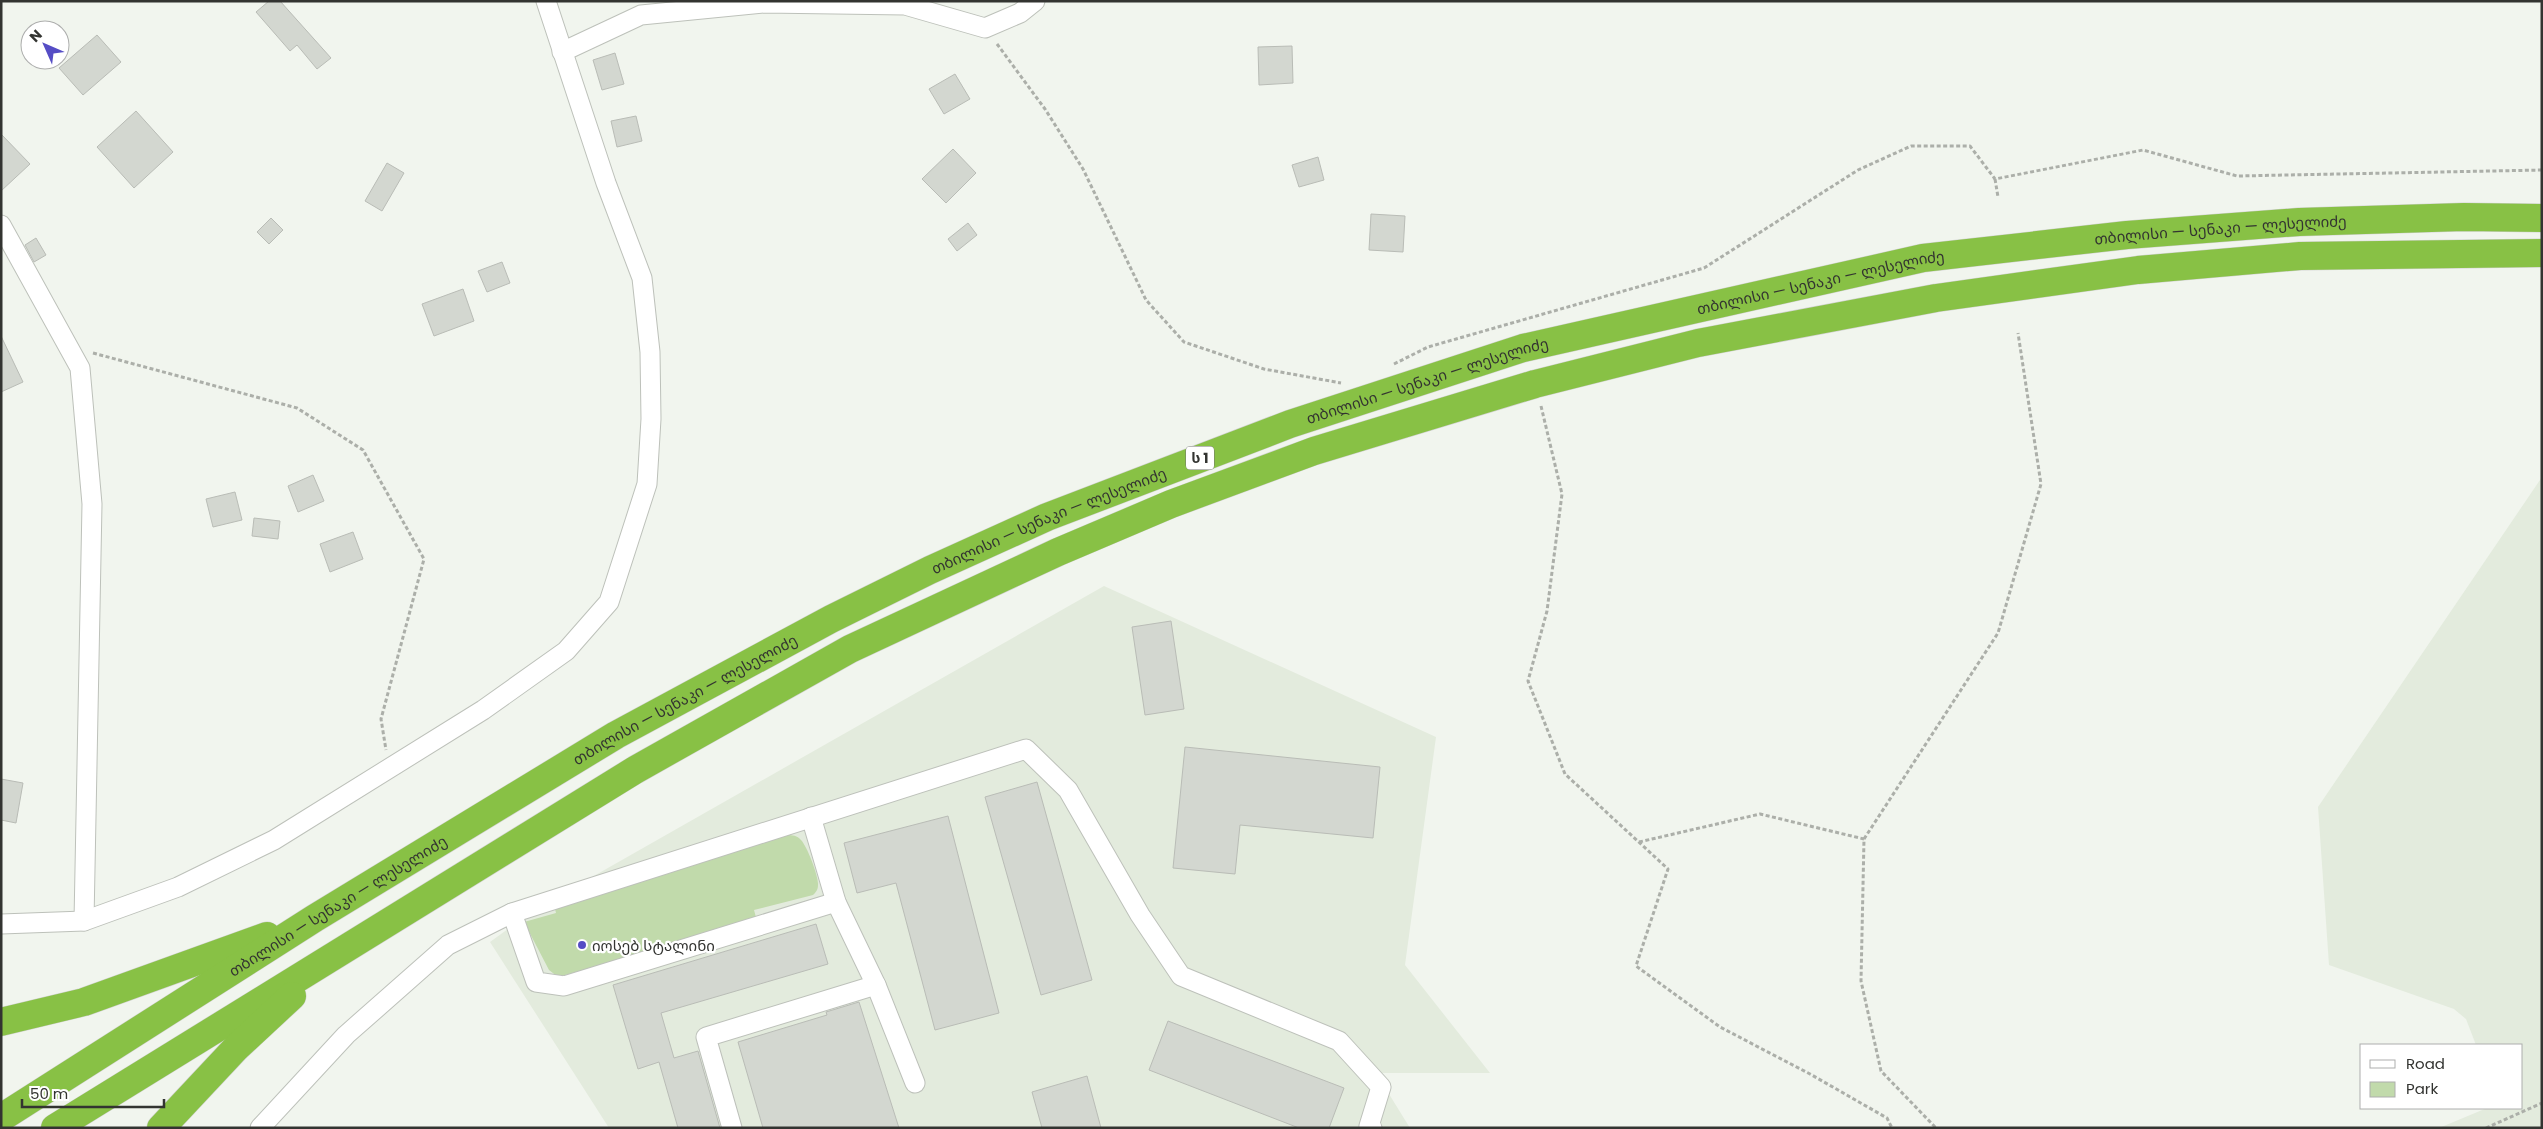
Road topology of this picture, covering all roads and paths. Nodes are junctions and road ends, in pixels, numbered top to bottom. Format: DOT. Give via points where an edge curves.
graph roads {
  1 [pos="546,1"];
  2 [pos="1035,1"];
  3 [pos="985,28"];
  4 [pos="562,52"];
  5 [pos="2542,170"];
  6 [pos="1995,179"];
  7 [pos="1998,197"];
  8 [pos="2542,218"];
  9 [pos="1,225"];
  10 [pos="2542,253"];
  11 [pos="2018,333"];
  12 [pos="69,346"];
  13 [pos="1387,368"];
  14 [pos="1345,383"];
  15 [pos="1535,384"];
  16 [pos="390,768"];
  17 [pos="811,817"];
  18 [pos="1864,839"];
  19 [pos="1638,842"];
  20 [pos="836,902"];
  21 [pos="512,913"];
  22 [pos="315,918"];
  23 [pos="84,921"];
  24 [pos="1,924"];
  25 [pos="338,953"];
  26 [pos="876,986"];
  27 [pos="1,1022"];
  28 [pos="915,1082"];
  29 [pos="2542,1102"];
  30 [pos="1,1118"];
  31 [pos="55,1128"];
  32 [pos="162,1128"];
  33 [pos="260,1128"];
  34 [pos="732,1128"];
  35 [pos="1372,1128"];
  36 [pos="1892,1128"];
  37 [pos="1936,1128"];
  38 [pos="2486,1128"];
  1 -- 4 [label="street"];
  2 -- 3 [label="street" via="1020,13"];
  3 -- 4 [label="street" via="905,4 764,2 641,15"];
  3 -- 14 [label="path" via="1045,109 1083,169 1146,300 1184,342 1264,369"];
  4 -- 16 [label="street" via="642,278 650,352 652,419 647,484 609,602 566,651 483,710"];
  5 -- 6 [label="path" via="2237,176 2143,150"];
  6 -- 7 [label="path"];
  6 -- 13 [label="path" via="1970,146 1911,146 1858,170 1704,268 1428,347"];
  8 -- 22 [label="highway, თბილისი — სენაკი — ლესელიძე / ს 1" via="2299,222 2127,235 1923,258 1523,348 1280,427 1047,517 930,570 831,619 616,735"];
  9 -- 12 [label="street"];
  10 -- 15 [label="highway, თბილისი — სენაკი — ლესელიძე / ს 1" via="2300,256 2138,270 1936,298 1717,339"];
  11 -- 18 [label="path" via="2041,484 1998,632"];
  12 -- 16 [label="path" via="297,408 363,450 424,559 381,719"];
  12 -- 23 [label="street" via="80,368 92,504"];
  15 -- 19 [label="path" via="1562,494 1547,611 1528,681 1565,774"];
  15 -- 25 [label="highway, თბილისი — სენაკი — ლესელიძე / ს 1" via="1314,451 1171,504 1058,552 850,649 635,770"];
  16 -- 23 [label="street" via="274,840 178,887"];
  17 -- 20 [label="street"];
  17 -- 21 [label="street"];
  17 -- 35 [label="street" via="1026,749 1068,790 1140,915 1181,976 1339,1041 1381,1086"];
  18 -- 19 [label="path" via="1760,814"];
  18 -- 37 [label="path" via="1860,981 1881,1071"];
  19 -- 36 [label="path" via="1668,869 1636,966 1720,1027 1887,1118"];
  20 -- 21 [label="street" via="564,986 536,982"];
  20 -- 26 [label="street"];
  21 -- 33 [label="street" via="448,945 346,1035"];
  22 -- 27 [label="highway" via="84,1002"];
  22 -- 30 [label="highway, თბილისი — სენაკი — ლესელიძე / ს 1"];
  23 -- 24 [label="street"];
  25 -- 31 [label="highway, თბილისი — სენაკი — ლესელიძე / ს 1"];
  25 -- 32 [label="highway" via="236,1048"];
  26 -- 28 [label="street"];
  26 -- 34 [label="street" via="706,1037"];
  29 -- 38 [label="path"];
}
